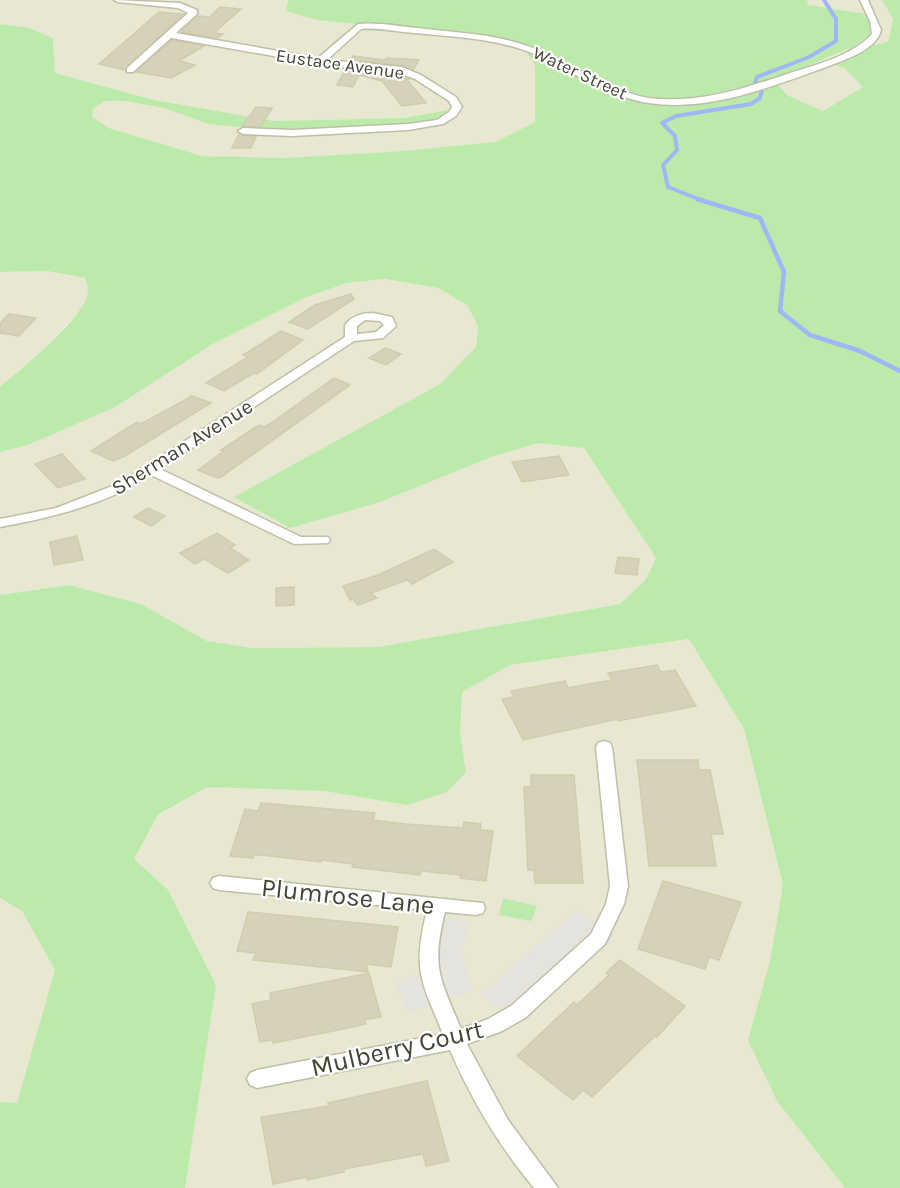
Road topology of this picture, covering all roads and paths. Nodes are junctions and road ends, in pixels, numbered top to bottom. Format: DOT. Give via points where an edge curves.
graph roads {
  1 [pos="118,0"];
  2 [pos="864,0"];
  3 [pos="170,35"];
  4 [pos="320,61"];
  5 [pos="130,70"];
  6 [pos="243,131"];
  7 [pos="351,339"];
  8 [pos="152,470"];
  9 [pos="0,523"];
  10 [pos="322,540"];
  11 [pos="604,747"];
  12 [pos="219,883"];
  13 [pos="436,906"];
  14 [pos="476,908"];
  15 [pos="455,1040"];
  16 [pos="257,1079"];
  17 [pos="548,1188"];
  1 -- 3 [label="street" via="192,9 192,15"];
  2 -- 4 [label="street, Water Street" via="876,29 876,36 869,42 832,61 784,78 704,100 642,100 515,44 381,26 358,27"];
  3 -- 4 [label="street, Eustace Avenue"];
  3 -- 5 [label="street"];
  4 -- 6 [label="street, Eustace Avenue" via="409,73 453,99 458,107 440,122 408,127 292,133"];
  7 -- 8 [label="street, Sherman Avenue"];
  8 -- 9 [label="street, Sherman Avenue" via="89,502"];
  8 -- 10 [label="street" via="299,541"];
  11 -- 15 [label="street, Mulberry Court" via="619,886 604,929 598,939 518,1012"];
  12 -- 13 [label="street, Plumrose Lane"];
  13 -- 14 [label="street, Plumrose Lane"];
  13 -- 15 [label="street" via="428,945 429,971"];
  15 -- 16 [label="street, Mulberry Court"];
  15 -- 17 [label="street" via="494,1118"];
}
